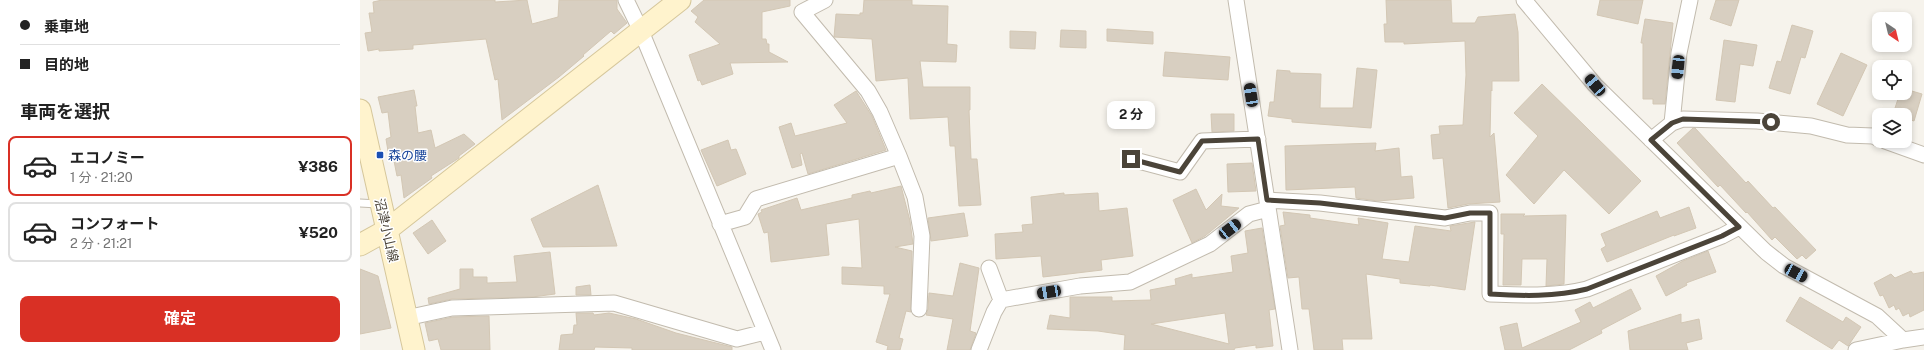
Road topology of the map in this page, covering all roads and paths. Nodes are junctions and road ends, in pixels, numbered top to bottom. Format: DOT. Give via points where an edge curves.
graph roads {
  1 [pos="626,0"];
  2 [pos="680,0"];
  3 [pos="824,0"];
  4 [pos="1236,0"];
  5 [pos="1524,0"];
  6 [pos="1690,0"];
  7 [pos="641,31"];
  8 [pos="360,110"];
  9 [pos="1672,123"];
  10 [pos="1872,136"];
  11 [pos="1258,139"];
  12 [pos="1651,140"];
  13 [pos="1906,148"];
  14 [pos="1924,154"];
  15 [pos="899,156"];
  16 [pos="1131,159"];
  17 [pos="370,203"];
  18 [pos="1268,204"];
  19 [pos="720,224"];
  20 [pos="1739,227"];
  21 [pos="387,230"];
  22 [pos="360,245"];
  23 [pos="989,268"];
  24 [pos="1001,300"];
  25 [pos="919,309"];
  26 [pos="406,318"];
  27 [pos="765,332"];
  28 [pos="1924,337"];
  29 [pos="1903,340"];
  30 [pos="1865,349"];
  31 [pos="414,350"];
  32 [pos="772,350"];
  33 [pos="979,350"];
  34 [pos="1290,350"];
  1 -- 7 [label="street"];
  2 -- 7 [label="street"];
  3 -- 15 [label="street" via="802,12 868,91"];
  4 -- 11 [label="street"];
  5 -- 12 [label="street" via="1595,85"];
  6 -- 9 [label="street" via="1679,53"];
  7 -- 19 [label="street"];
  7 -- 21 [label="street"];
  8 -- 17 [label="street, 沼津小山線"];
  9 -- 10 [label="street" via="1683,119 1757,121 1811,126 1847,134"];
  9 -- 12 [label="street"];
  11 -- 16 [label="street" via="1202,141 1180,172"];
  11 -- 18 [label="street"];
  12 -- 20 [label="street"];
  13 -- 14 [label="street"];
  15 -- 19 [label="street" via="756,199 745,216"];
  15 -- 25 [label="street" via="915,197 922,236"];
  17 -- 21 [label="street, 沼津小山線"];
  18 -- 20 [label="street" via="1320,203 1445,218 1470,213 1490,213 1490,294 1530,296 1569,294 1587,289"];
  18 -- 24 [label="street" via="1249,214 1210,244 1130,282 1080,286"];
  18 -- 34 [label="street"];
  19 -- 27 [label="street"];
  20 -- 29 [label="street" via="1784,266 1877,316"];
  21 -- 22 [label="street"];
  21 -- 26 [label="street, 沼津小山線"];
  23 -- 24 [label="street"];
  24 -- 33 [label="street"];
  26 -- 27 [label="street" via="452,308 614,303 737,339"];
  26 -- 31 [label="street, 沼津小山線"];
  27 -- 32 [label="street"];
  28 -- 29 [label="street"];
  29 -- 30 [label="street"];
}
